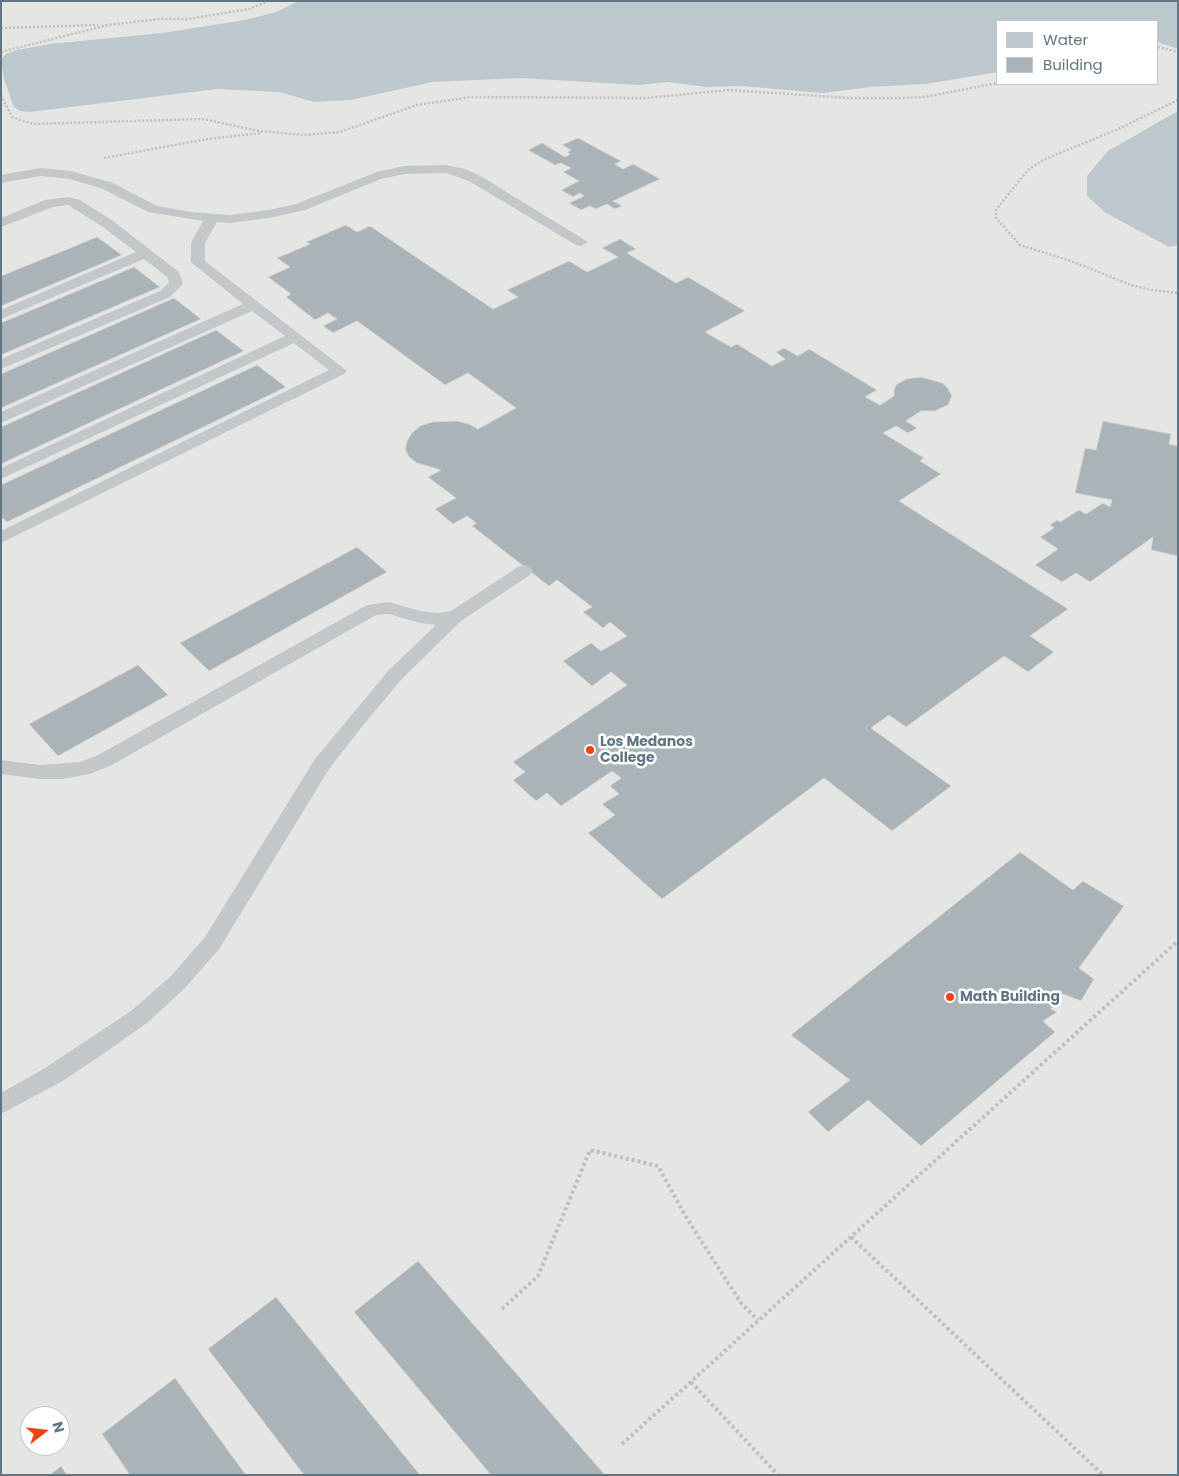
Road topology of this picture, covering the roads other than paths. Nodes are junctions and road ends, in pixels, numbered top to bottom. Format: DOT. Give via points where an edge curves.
graph roads {
  1 [pos="1,179"];
  2 [pos="212,218"];
  3 [pos="1,223"];
  4 [pos="581,242"];
  5 [pos="146,253"];
  6 [pos="253,305"];
  7 [pos="1,314"];
  8 [pos="295,337"];
  9 [pos="1,365"];
  10 [pos="1,418"];
  11 [pos="1,474"];
  12 [pos="1,538"];
  13 [pos="524,571"];
  14 [pos="455,617"];
  15 [pos="1,767"];
  16 [pos="1,1104"];
  1 -- 2 [label="lane" via="40,172 71,175 108,186 153,209"];
  2 -- 4 [label="lane" via="249,217 285,211 377,176 411,170 446,169 489,186"];
  2 -- 6 [label="lane" via="198,244 198,262"];
  3 -- 5 [label="lane" via="50,203 68,201 81,205"];
  5 -- 7 [label="lane"];
  5 -- 9 [label="lane" via="174,275 176,284 171,290"];
  6 -- 8 [label="lane"];
  6 -- 10 [label="lane"];
  8 -- 11 [label="lane"];
  8 -- 12 [label="lane" via="339,371"];
  13 -- 14 [label="lane"];
  14 -- 15 [label="lane" via="420,618 389,608 373,609 105,760 83,769 62,772"];
  14 -- 16 [label="lane" via="395,675 328,757 212,943 178,982 139,1017 53,1075"];
}
